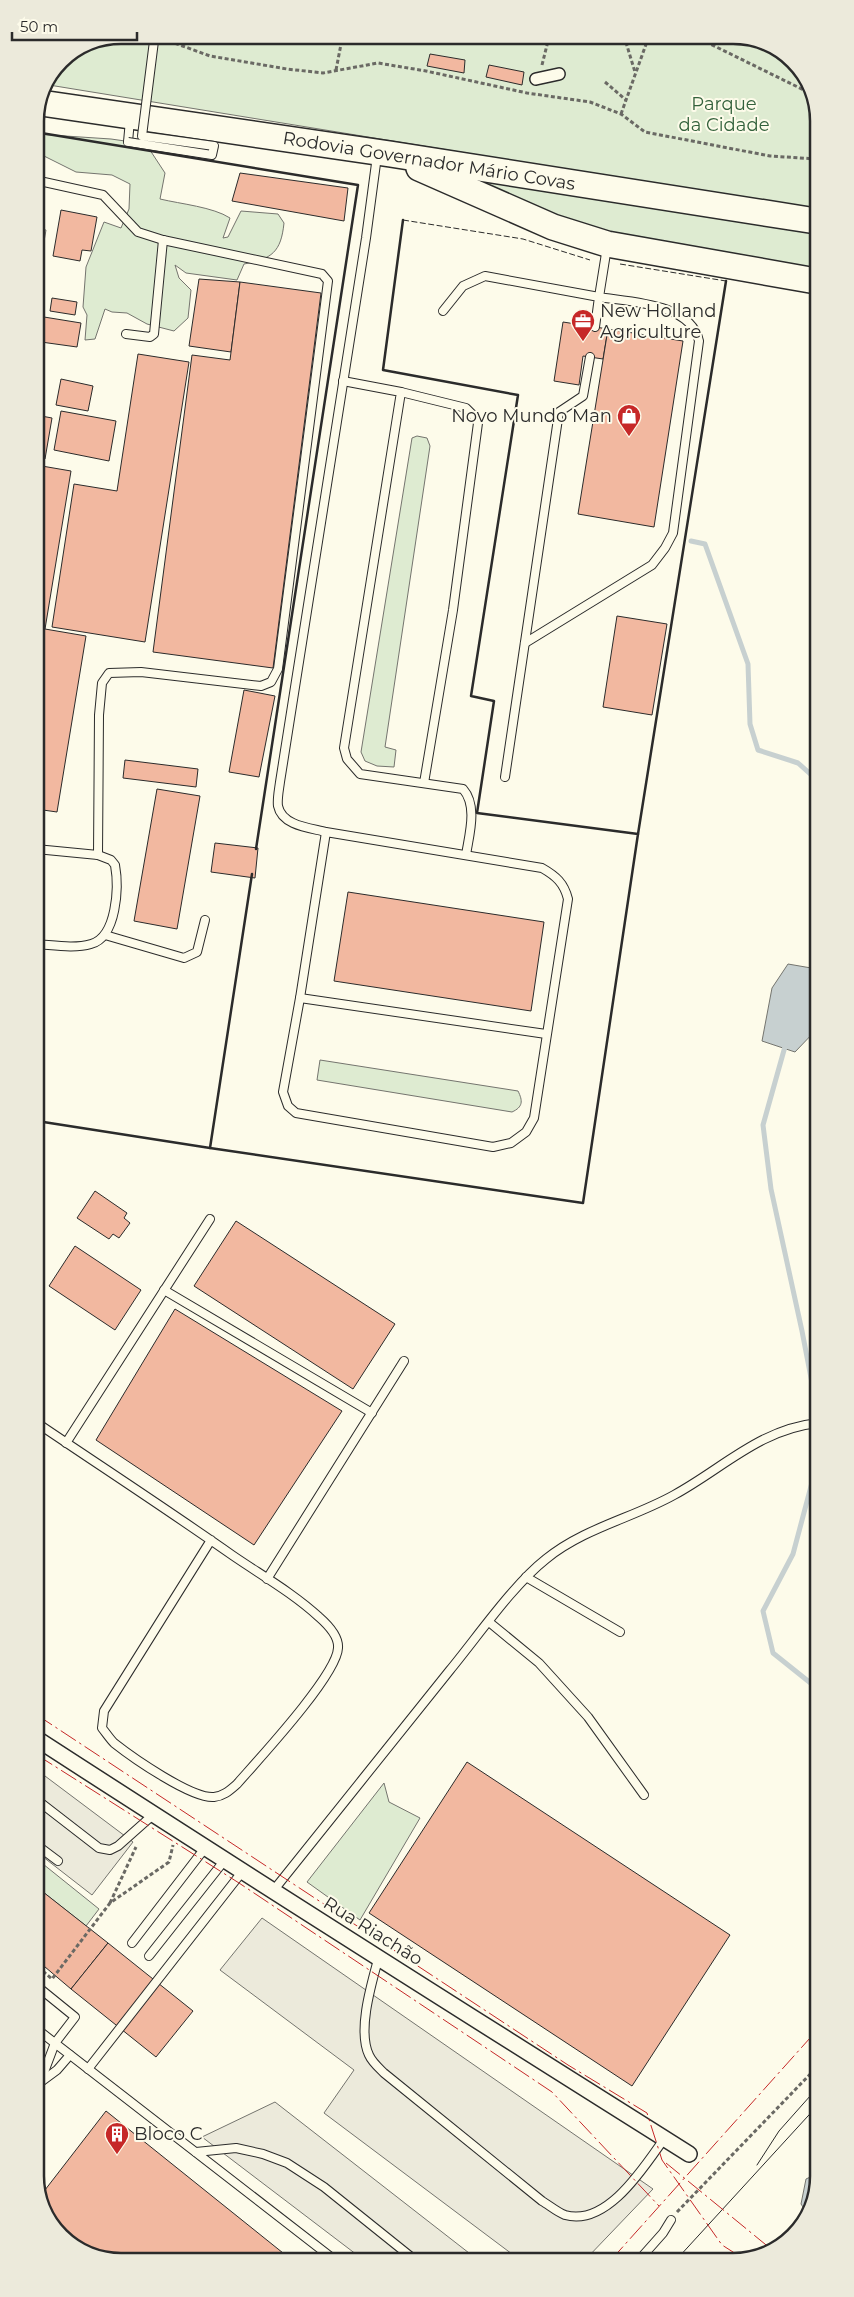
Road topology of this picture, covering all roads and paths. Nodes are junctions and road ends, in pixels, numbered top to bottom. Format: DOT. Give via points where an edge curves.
graph roads {
  1 [pos="154,44"];
  2 [pos="180,44"];
  3 [pos="341,44"];
  4 [pos="627,44"];
  5 [pos="646,44"];
  6 [pos="710,44"];
  7 [pos="336,70"];
  8 [pos="636,73"];
  9 [pos="559,74"];
  10 [pos="536,79"];
  11 [pos="605,82"];
  12 [pos="804,90"];
  13 [pos="626,100"];
  14 [pos="46,103"];
  15 [pos="621,114"];
  16 [pos="130,126"];
  17 [pos="383,153"];
  18 [pos="810,159"];
  19 [pos="44,182"];
  20 [pos="810,220"];
  21 [pos="163,240"];
  22 [pos="607,244"];
  23 [pos="810,280"];
  24 [pos="599,297"];
  25 [pos="443,311"];
  26 [pos="595,326"];
  27 [pos="126,334"];
  28 [pos="590,357"];
  29 [pos="343,381"];
  30 [pos="400,392"];
  31 [pos="525,643"];
  32 [pos="505,777"];
  33 [pos="424,783"];
  34 [pos="326,832"];
  35 [pos="44,850"];
  36 [pos="98,855"];
  37 [pos="466,856"];
  38 [pos="205,920"];
  39 [pos="105,936"];
  40 [pos="44,945"];
  41 [pos="300,998"];
  42 [pos="546,1034"];
  43 [pos="210,1219"];
  44 [pos="164,1290"];
  45 [pos="404,1361"];
  46 [pos="372,1413"];
  47 [pos="810,1424"];
  48 [pos="44,1428"];
  49 [pos="66,1443"];
  50 [pos="211,1540"];
  51 [pos="526,1577"];
  52 [pos="267,1579"];
  53 [pos="489,1622"];
  54 [pos="620,1632"];
  55 [pos="44,1743"];
  56 [pos="644,1795"];
  57 [pos="44,1805"];
  58 [pos="154,1814"];
  59 [pos="173,1838"];
  60 [pos="138,1841"];
  61 [pos="205,1848"];
  62 [pos="44,1850"];
  63 [pos="58,1861"];
  64 [pos="224,1861"];
  65 [pos="242,1872"];
  66 [pos="273,1891"];
  67 [pos="110,1903"];
  68 [pos="132,1943"];
  69 [pos="149,1956"];
  70 [pos="379,1956"];
  71 [pos="44,1972"];
  72 [pos="44,1992"];
  73 [pos="44,2035"];
  74 [pos="55,2044"];
  75 [pos="70,2056"];
  76 [pos="88,2069"];
  77 [pos="44,2072"];
  78 [pos="810,2074"];
  79 [pos="44,2079"];
  80 [pos="664,2139"];
  81 [pos="196,2152"];
  82 [pos="689,2154"];
  83 [pos="670,2220"];
  84 [pos="326,2253"];
  85 [pos="406,2253"];
  86 [pos="645,2253"];
  1 -- 16 [label="lane, bridge" via="142,136 214,146 212,155 128,142"];
  2 -- 7 [label="path" via="234,61 323,73"];
  3 -- 7 [label="path"];
  4 -- 8 [label="path"];
  5 -- 8 [label="path"];
  6 -- 12 [label="path"];
  7 -- 15 [label="path" via="378,63 527,93 590,102"];
  8 -- 13 [label="path"];
  9 -- 10 [label="street"];
  11 -- 13 [label="path"];
  13 -- 15 [label="path"];
  14 -- 16 [label="highway, Rodovia Governador Mário Covas"];
  15 -- 18 [label="path" via="645,132 770,156"];
  16 -- 17 [label="highway, Rodovia Governador Mário Covas"];
  17 -- 20 [label="highway, Rodovia Governador Mário Covas"];
  17 -- 22 [label="highway" via="553,227"];
  17 -- 29 [label="lane"];
  19 -- 21 [label="lane" via="103,195 138,232"];
  21 -- 27 [label="lane" via="154,334 150,338"];
  21 -- 36 [label="lane" via="322,274 328,281 328,289 278,669 271,682 261,686 141,672 109,673 102,683 99,715"];
  22 -- 23 [label="highway"];
  22 -- 24 [label="lane"];
  24 -- 25 [label="lane" via="485,276 464,286"];
  24 -- 26 [label="lane"];
  24 -- 31 [label="lane" via="672,311 698,334 673,533 666,548 652,564"];
  28 -- 31 [label="lane" via="583,396 559,412"];
  29 -- 30 [label="lane"];
  29 -- 34 [label="lane" via="278,808 295,824"];
  30 -- 33 [label="lane" via="466,408 478,423"];
  30 -- 33 [label="lane" via="344,748 347,759 360,774"];
  31 -- 32 [label="lane"];
  33 -- 37 [label="lane" via="463,789 468,795 471,818"];
  34 -- 37 [label="lane"];
  34 -- 41 [label="lane"];
  35 -- 36 [label="lane"];
  36 -- 39 [label="lane" via="111,860 117,872 114,916"];
  37 -- 42 [label="lane" via="542,868 556,875 566,888 568,898"];
  38 -- 39 [label="lane" via="197,952 184,958"];
  39 -- 40 [label="lane" via="91,944"];
  41 -- 42 [label="lane"];
  41 -- 42 [label="lane" via="283,1092 288,1106 296,1114 492,1147 511,1143 526,1132 534,1118"];
  43 -- 44 [label="lane"];
  44 -- 46 [label="lane"];
  44 -- 49 [label="lane"];
  45 -- 46 [label="lane"];
  46 -- 52 [label="lane"];
  47 -- 51 [label="lane" via="782,1432 746,1449 674,1495 570,1542"];
  48 -- 49 [label="lane"];
  49 -- 50 [label="lane"];
  50 -- 52 [label="lane"];
  50 -- 52 [label="lane" via="104,1711 102,1728 113,1742 149,1768 200,1796 215,1797 237,1784 307,1702 332,1667 338,1648 333,1632 319,1617"];
  51 -- 53 [label="lane"];
  51 -- 54 [label="lane"];
  53 -- 56 [label="lane" via="539,1663 570,1697 610,1745"];
  53 -- 66 [label="lane"];
  55 -- 58 [label="street, Rua Riachão"];
  57 -- 58 [label="lane" via="99,1848 110,1850"];
  58 -- 61 [label="street, Rua Riachão"];
  59 -- 67 [label="path" via="169,1862"];
  60 -- 67 [label="path"];
  61 -- 64 [label="street, Rua Riachão"];
  61 -- 68 [label="lane"];
  62 -- 63 [label="lane"];
  64 -- 65 [label="street, Rua Riachão"];
  64 -- 69 [label="lane"];
  65 -- 66 [label="street, Rua Riachão"];
  65 -- 76 [label="lane"];
  66 -- 70 [label="street, Rua Riachão"];
  67 -- 71 [label="path" via="52,1979"];
  70 -- 80 [label="street, Rua Riachão"];
  70 -- 80 [label="lane" via="366,2017 365,2040 369,2055 384,2074 542,2200 566,2215 590,2215 608,2206 633,2181"];
  72 -- 74 [label="lane" via="75,2017"];
  73 -- 74 [label="lane"];
  74 -- 75 [label="lane"];
  74 -- 77 [label="lane"];
  75 -- 76 [label="lane"];
  75 -- 79 [label="lane"];
  76 -- 81 [label="lane"];
  78 -- 83 [label="path"];
  80 -- 82 [label="street, Rua Riachão"];
  81 -- 84 [label="lane"];
  81 -- 85 [label="lane" via="236,2148 287,2163"];
  83 -- 86 [label="lane"];
}
